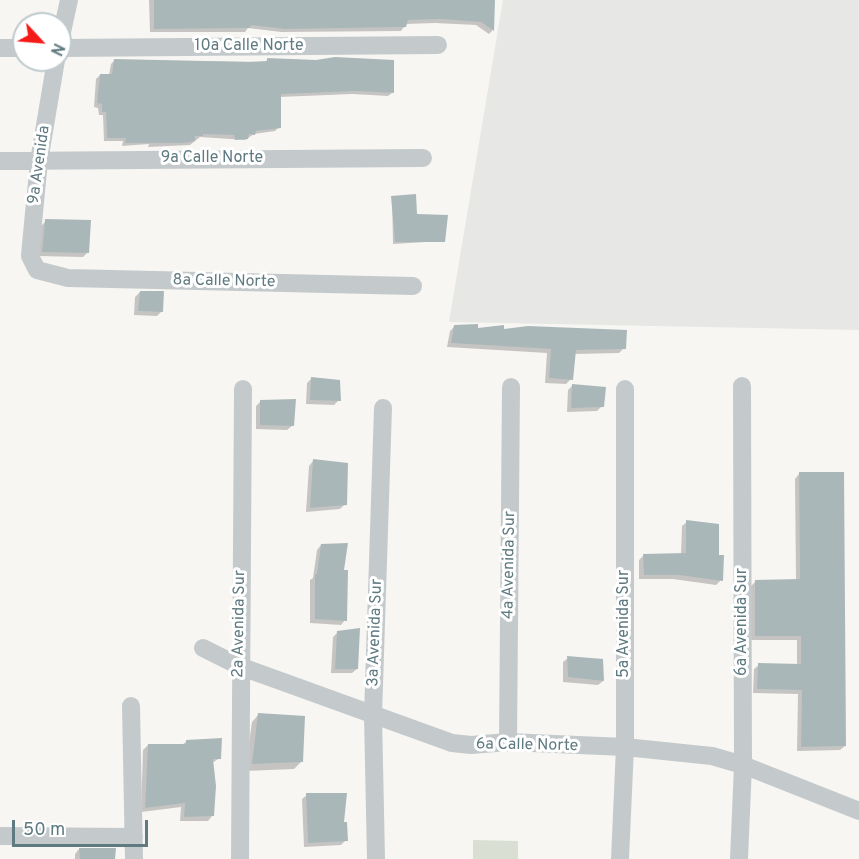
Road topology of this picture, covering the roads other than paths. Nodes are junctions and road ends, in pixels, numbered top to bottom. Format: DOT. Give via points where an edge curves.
graph roads {
  1 [pos="438,45"];
  2 [pos="72,48"];
  3 [pos="54,72"];
  4 [pos="423,158"];
  5 [pos="0,160"];
  6 [pos="39,161"];
  7 [pos="37,270"];
  8 [pos="413,286"];
  9 [pos="742,386"];
  10 [pos="512,387"];
  11 [pos="243,388"];
  12 [pos="625,389"];
  13 [pos="383,408"];
  14 [pos="202,648"];
  15 [pos="239,666"];
  16 [pos="131,706"];
  17 [pos="373,715"];
  18 [pos="508,742"];
  19 [pos="625,747"];
  20 [pos="743,765"];
  21 [pos="859,811"];
  22 [pos="0,836"];
  23 [pos="134,837"];
  24 [pos="134,859"];
  25 [pos="240,859"];
  26 [pos="376,859"];
  27 [pos="620,859"];
  28 [pos="739,859"];
  1 -- 2 [label="street, 10a Calle Norte"];
  3 -- 6 [label="street, 9a Avenida"];
  4 -- 6 [label="street, 9a Calle Norte"];
  5 -- 6 [label="street, 9a Calle Norte"];
  6 -- 7 [label="street, 9a Avenida" via="30,256"];
  7 -- 8 [label="street, 8a Calle Norte" via="68,278"];
  9 -- 20 [label="street, 6a Avenida Sur"];
  10 -- 18 [label="street, 4a Avenida Sur"];
  11 -- 15 [label="street, 2a Avenida Sur"];
  12 -- 19 [label="street, 5a Avenida Sur"];
  13 -- 17 [label="street, 3a Avenida Sur"];
  14 -- 15 [label="street, 6a Calle Norte"];
  15 -- 17 [label="street, 6a Calle Norte"];
  15 -- 25 [label="street, 2a Avenida Sur"];
  16 -- 23 [label="street"];
  17 -- 18 [label="street, 6a Calle Norte" via="453,743"];
  17 -- 26 [label="street, 3a Avenida Sur"];
  18 -- 19 [label="street, 6a Calle Norte"];
  19 -- 20 [label="street, 6a Calle Norte" via="712,756"];
  19 -- 27 [label="street, 5a Avenida Sur"];
  20 -- 21 [label="street, 6a Calle Norte"];
  20 -- 28 [label="street, 6a Avenida Sur"];
  22 -- 23 [label="street"];
  23 -- 24 [label="street"];
}
